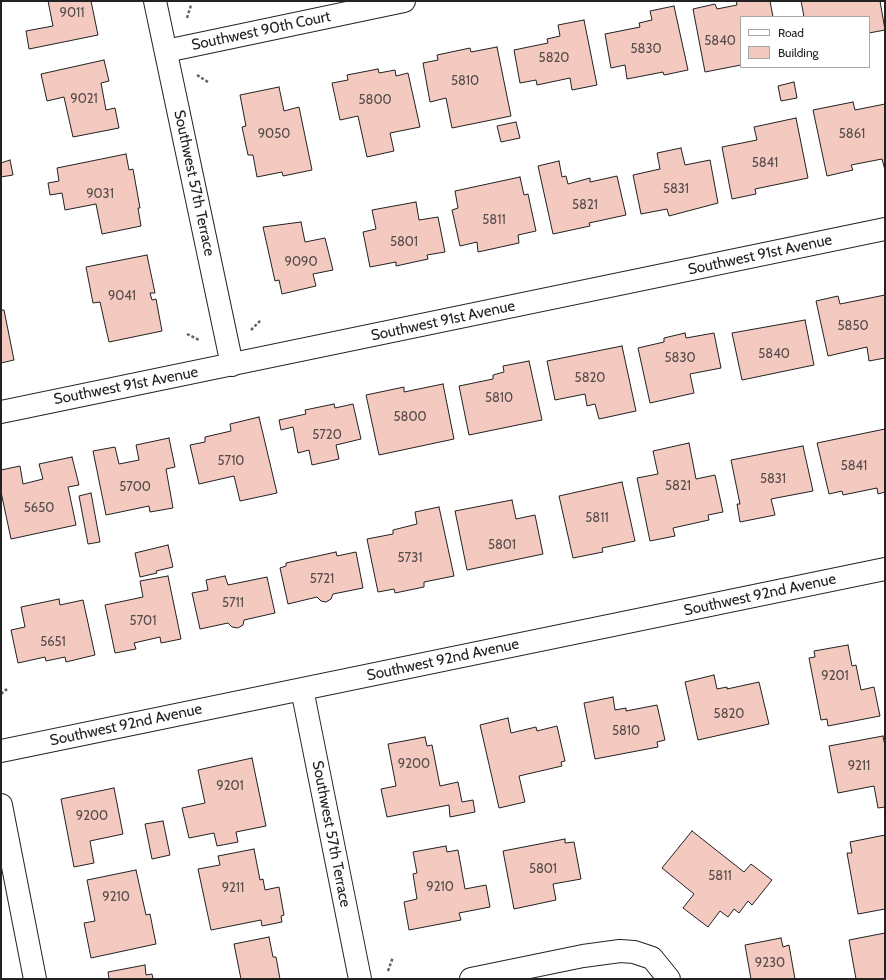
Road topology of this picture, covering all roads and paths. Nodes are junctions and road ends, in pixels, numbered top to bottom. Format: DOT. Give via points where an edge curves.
graph roads {
  1 [pos="155,1"];
  2 [pos="404,1"];
  3 [pos="191,5"];
  4 [pos="187,18"];
  5 [pos="166,51"];
  6 [pos="196,74"];
  7 [pos="208,82"];
  8 [pos="885,229"];
  9 [pos="261,320"];
  10 [pos="251,330"];
  11 [pos="187,334"];
  12 [pos="199,340"];
  13 [pos="232,365"];
  14 [pos="1,412"];
  15 [pos="885,569"];
  16 [pos="7,689"];
  17 [pos="302,689"];
  18 [pos="1,694"];
  19 [pos="1,751"];
  20 [pos="1,805"];
  21 [pos="393,957"];
  22 [pos="388,971"];
  23 [pos="35,979"];
  24 [pos="360,979"];
  25 [pos="470,979"];
  26 [pos="669,979"];
  1 -- 5 [label="street, Southwest 57th Terrace"];
  2 -- 5 [label="street, Southwest 90th Court"];
  3 -- 4 [label="path"];
  5 -- 13 [label="street, Southwest 57th Terrace"];
  6 -- 7 [label="path"];
  8 -- 13 [label="street, Southwest 91st Avenue"];
  9 -- 10 [label="path"];
  11 -- 12 [label="path"];
  13 -- 14 [label="street, Southwest 91st Avenue"];
  15 -- 17 [label="street, Southwest 92nd Avenue"];
  16 -- 18 [label="path"];
  17 -- 19 [label="street, Southwest 92nd Avenue"];
  17 -- 24 [label="street, Southwest 57th Terrace"];
  20 -- 23 [label="street"];
  21 -- 22 [label="path"];
  25 -- 26 [label="street" via="599,953 634,952 652,958"];
}
